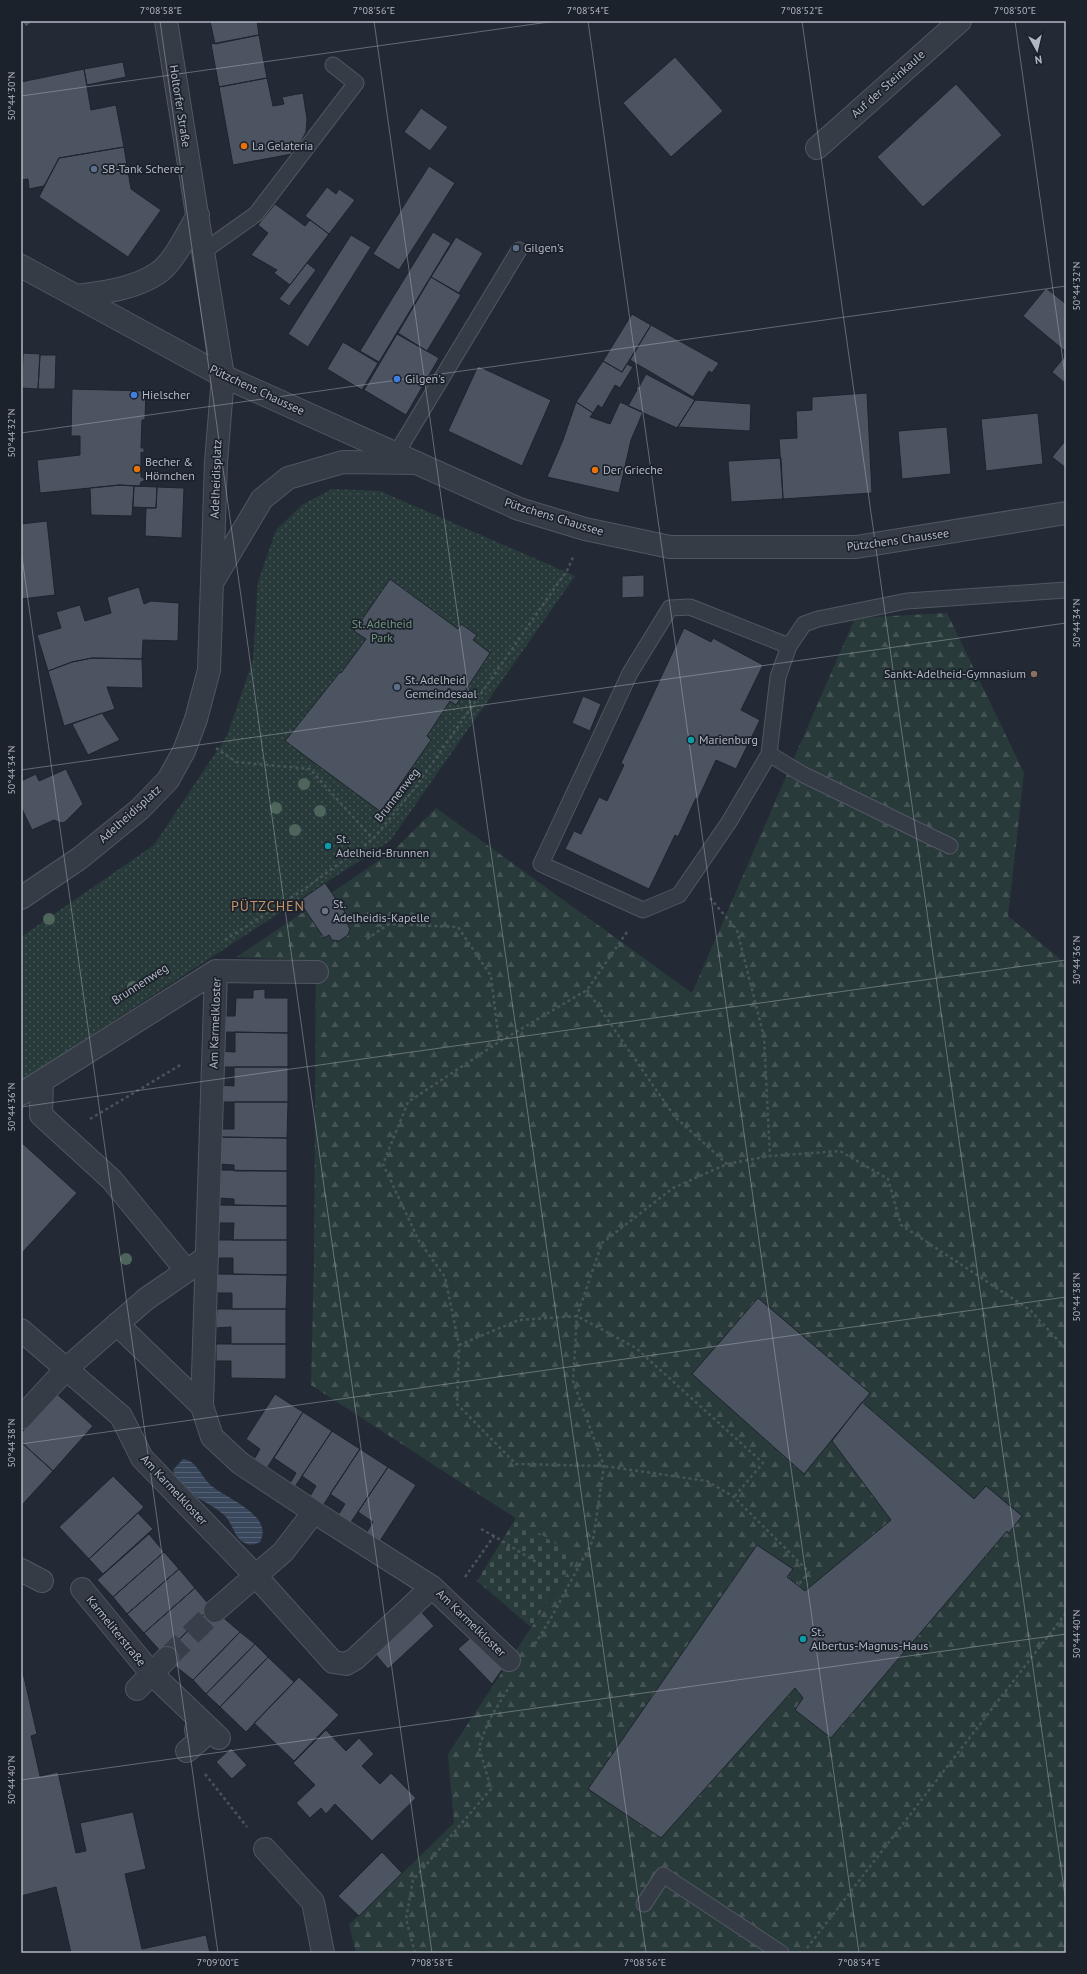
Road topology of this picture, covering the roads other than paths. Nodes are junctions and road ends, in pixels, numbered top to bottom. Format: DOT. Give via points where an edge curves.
graph roads {
  1 [pos="166,21"];
  2 [pos="960,21"];
  3 [pos="333,65"];
  4 [pos="817,148"];
  5 [pos="198,215"];
  6 [pos="519,250"];
  7 [pos="204,251"];
  8 [pos="21,266"];
  9 [pos="78,296"];
  10 [pos="223,376"];
  11 [pos="396,454"];
  12 [pos="416,463"];
  13 [pos="1066,513"];
  14 [pos="212,582"];
  15 [pos="1066,590"];
  16 [pos="789,646"];
  17 [pos="769,754"];
  18 [pos="950,846"];
  19 [pos="21,898"];
  20 [pos="216,971"];
  21 [pos="317,972"];
  22 [pos="42,1081"];
  23 [pos="21,1094"];
  24 [pos="21,1104"];
  25 [pos="41,1115"];
  26 [pos="206,1257"];
  27 [pos="186,1270"];
  28 [pos="118,1324"];
  29 [pos="21,1330"];
  30 [pos="67,1368"];
  31 [pos="202,1406"];
  32 [pos="21,1418"];
  33 [pos="314,1512"];
  34 [pos="21,1570"];
  35 [pos="255,1575"];
  36 [pos="42,1581"];
  37 [pos="432,1586"];
  38 [pos="82,1589"];
  39 [pos="215,1611"];
  40 [pos="167,1658"];
  41 [pos="509,1660"];
  42 [pos="144,1681"];
  43 [pos="195,1724"];
  44 [pos="219,1738"];
  45 [pos="187,1751"];
  46 [pos="265,1849"];
  47 [pos="644,1904"];
  48 [pos="323,1953"];
  49 [pos="781,1953"];
  1 -- 5 [label="street, Holtorfer Straße"];
  2 -- 4 [label="street, Auf der Steinkaule"];
  3 -- 7 [label="lane" via="356,83 256,214"];
  5 -- 7 [label="street, Holtorfer Straße"];
  5 -- 9 [label="street" via="180,248 159,273 125,288"];
  6 -- 11 [label="lane"];
  7 -- 10 [label="street, Holtorfer Straße"];
  8 -- 9 [label="street, Pützchens Chaussee"];
  9 -- 10 [label="street, Pützchens Chaussee"];
  10 -- 11 [label="street, Pützchens Chaussee"];
  10 -- 14 [label="street, Adelheidisplatz" via="216,462"];
  11 -- 12 [label="street, Pützchens Chaussee"];
  12 -- 13 [label="street, Pützchens Chaussee" via="519,508 585,529 670,547 856,547"];
  12 -- 14 [label="street, Adelheidisplatz" via="342,462 288,478 262,499"];
  14 -- 19 [label="street, Adelheidisplatz" via="209,670 184,751 168,780 140,808 80,858"];
  15 -- 16 [label="lane" via="907,601 804,624"];
  16 -- 17 [label="lane" via="778,677"];
  16 -- 17 [label="lane" via="690,607 670,608 630,674 541,864 642,910 679,895 729,822"];
  17 -- 18 [label="lane" via="802,774"];
  20 -- 21 [label="street"];
  20 -- 22 [label="street, Am Karmelkloster"];
  20 -- 26 [label="street, Am Karmelkloster"];
  22 -- 23 [label="street, Am Karmelkloster"];
  22 -- 25 [label="street"];
  24 -- 25 [label="street"];
  25 -- 27 [label="street" via="112,1180"];
  26 -- 27 [label="street"];
  26 -- 31 [label="street, Am Karmelkloster"];
  27 -- 28 [label="street" via="146,1299"];
  28 -- 30 [label="street"];
  28 -- 31 [label="street, Am Karmelkloster"];
  29 -- 30 [label="street, Am Karmelkloster"];
  30 -- 32 [label="street"];
  30 -- 35 [label="street, Am Karmelkloster" via="121,1416 142,1458"];
  31 -- 33 [label="street, Am Karmelkloster" via="212,1437 240,1463"];
  33 -- 35 [label="street" via="283,1552"];
  33 -- 37 [label="street, Am Karmelkloster"];
  34 -- 36 [label="street"];
  35 -- 37 [label="street, Am Karmelkloster" via="325,1654 333,1662 340,1664 355,1659"];
  35 -- 39 [label="street"];
  37 -- 41 [label="street, Am Karmelkloster"];
  38 -- 42 [label="street, Karmeliterstraße"];
  40 -- 42 [label="street, Karmeliterstraße"];
  42 -- 43 [label="street, Karmeliterstraße"];
  43 -- 44 [label="street, Karmeliterstraße"];
  43 -- 45 [label="street" via="203,1737"];
  46 -- 48 [label="street" via="313,1902"];
  47 -- 49 [label="lane" via="663,1875"];
}
